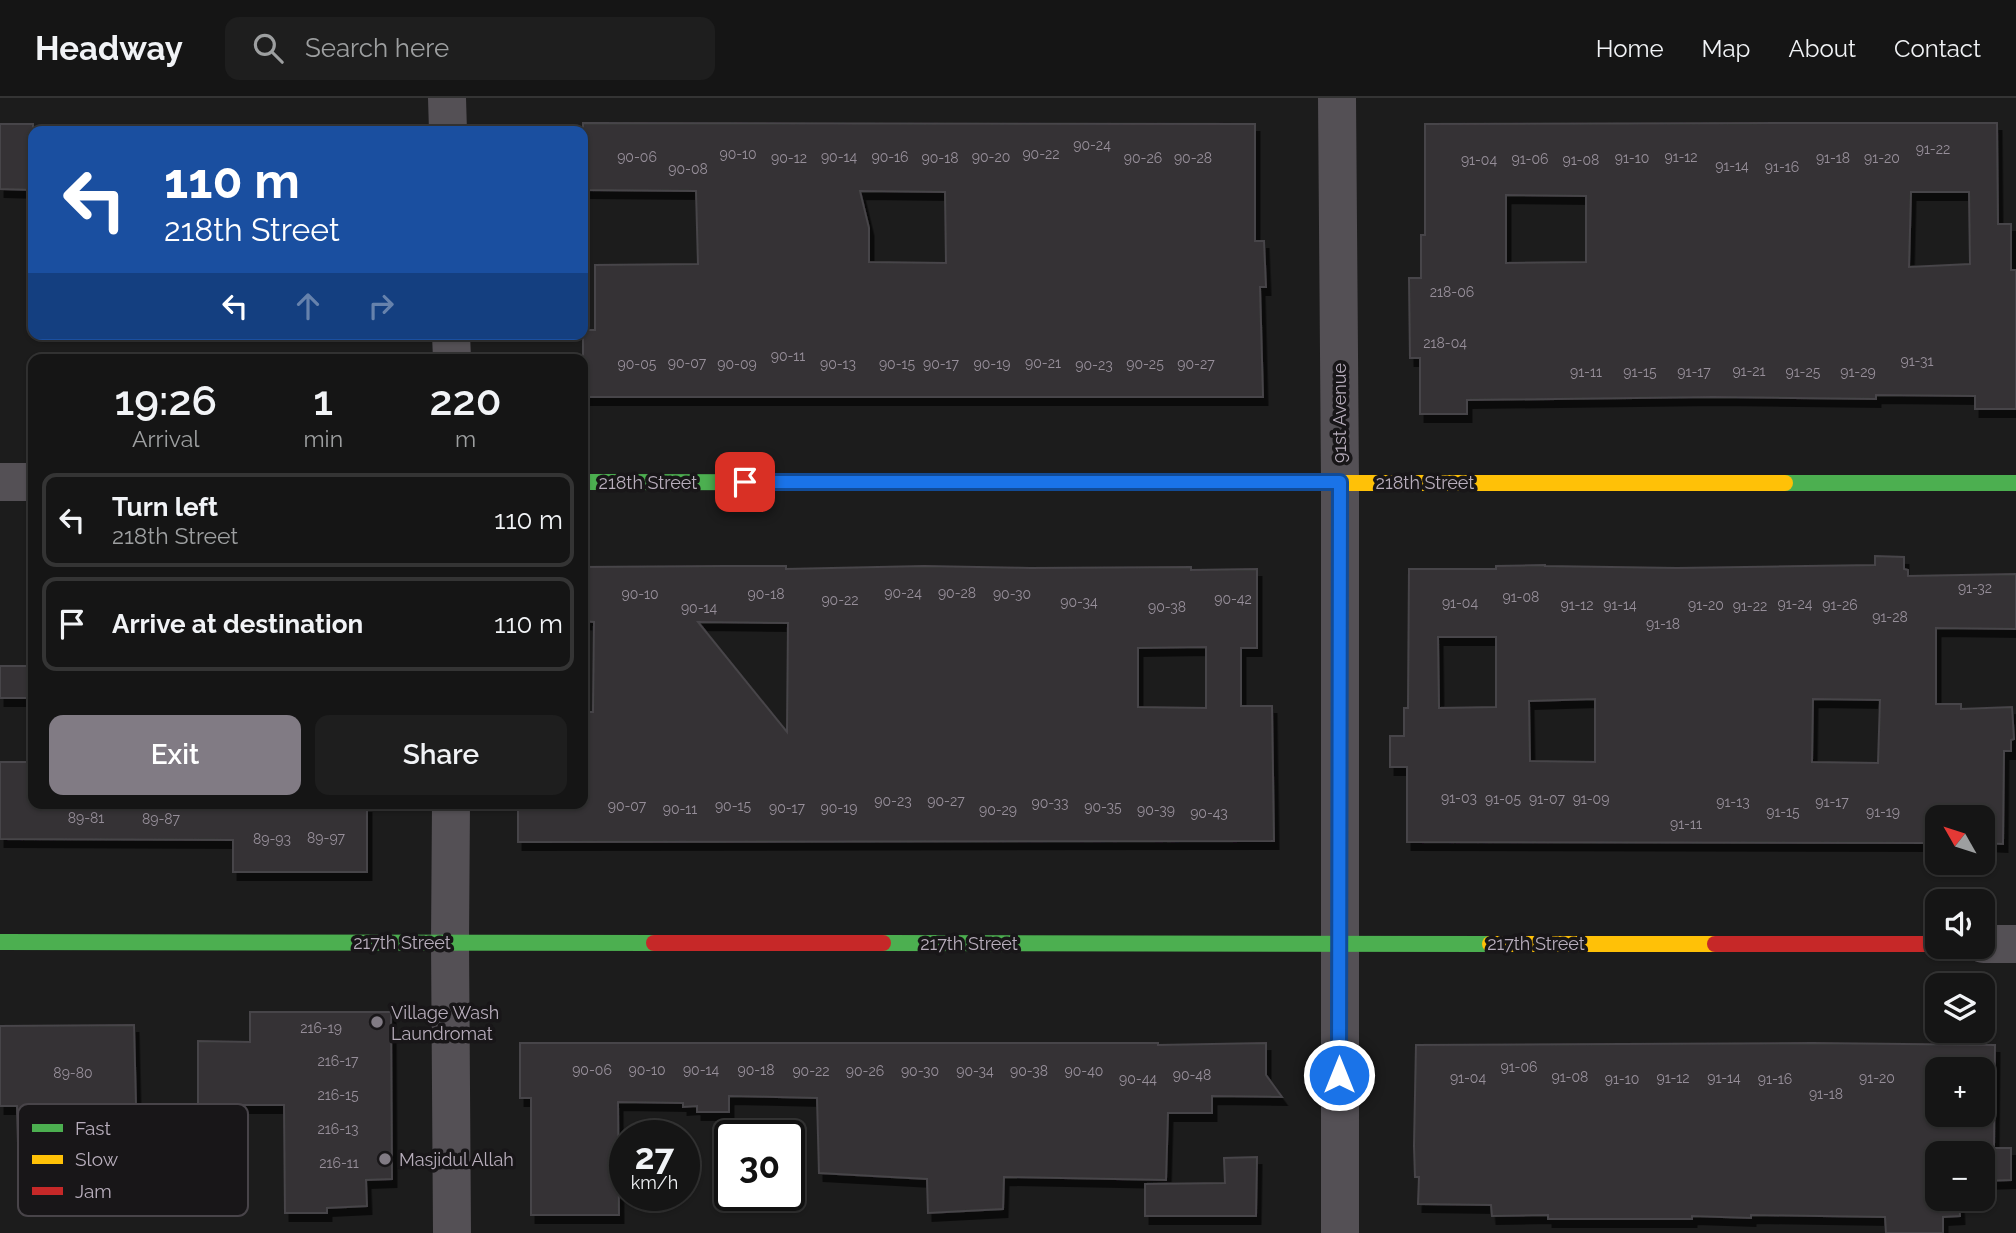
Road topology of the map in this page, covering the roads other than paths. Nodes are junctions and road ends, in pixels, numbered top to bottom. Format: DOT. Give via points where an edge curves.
graph roads {
  1 [pos="447,98"];
  2 [pos="1337,98"];
  3 [pos="447,126"];
  4 [pos="0,482"];
  5 [pos="28,482"];
  6 [pos="588,482"];
  7 [pos="1340,482"];
  8 [pos="2016,483"];
  9 [pos="451,809"];
  10 [pos="0,942"];
  11 [pos="450,942"];
  12 [pos="1339,943"];
  13 [pos="1925,944"];
  14 [pos="1995,944"];
  15 [pos="2016,944"];
  16 [pos="452,1233"];
  17 [pos="1340,1233"];
  1 -- 3 [label="street"];
  2 -- 7 [label="street, 91st Avenue"];
  4 -- 5 [label="street"];
  6 -- 7 [label="street, 218th Street"];
  7 -- 8 [label="street, 218th Street"];
  7 -- 12 [label="street, 91st Avenue"];
  9 -- 11 [label="street"];
  10 -- 11 [label="street, 217th Street"];
  11 -- 12 [label="street, 217th Street"];
  11 -- 16 [label="street"];
  12 -- 13 [label="street, 217th Street"];
  12 -- 17 [label="street, 91st Avenue"];
  14 -- 15 [label="street"];
}
